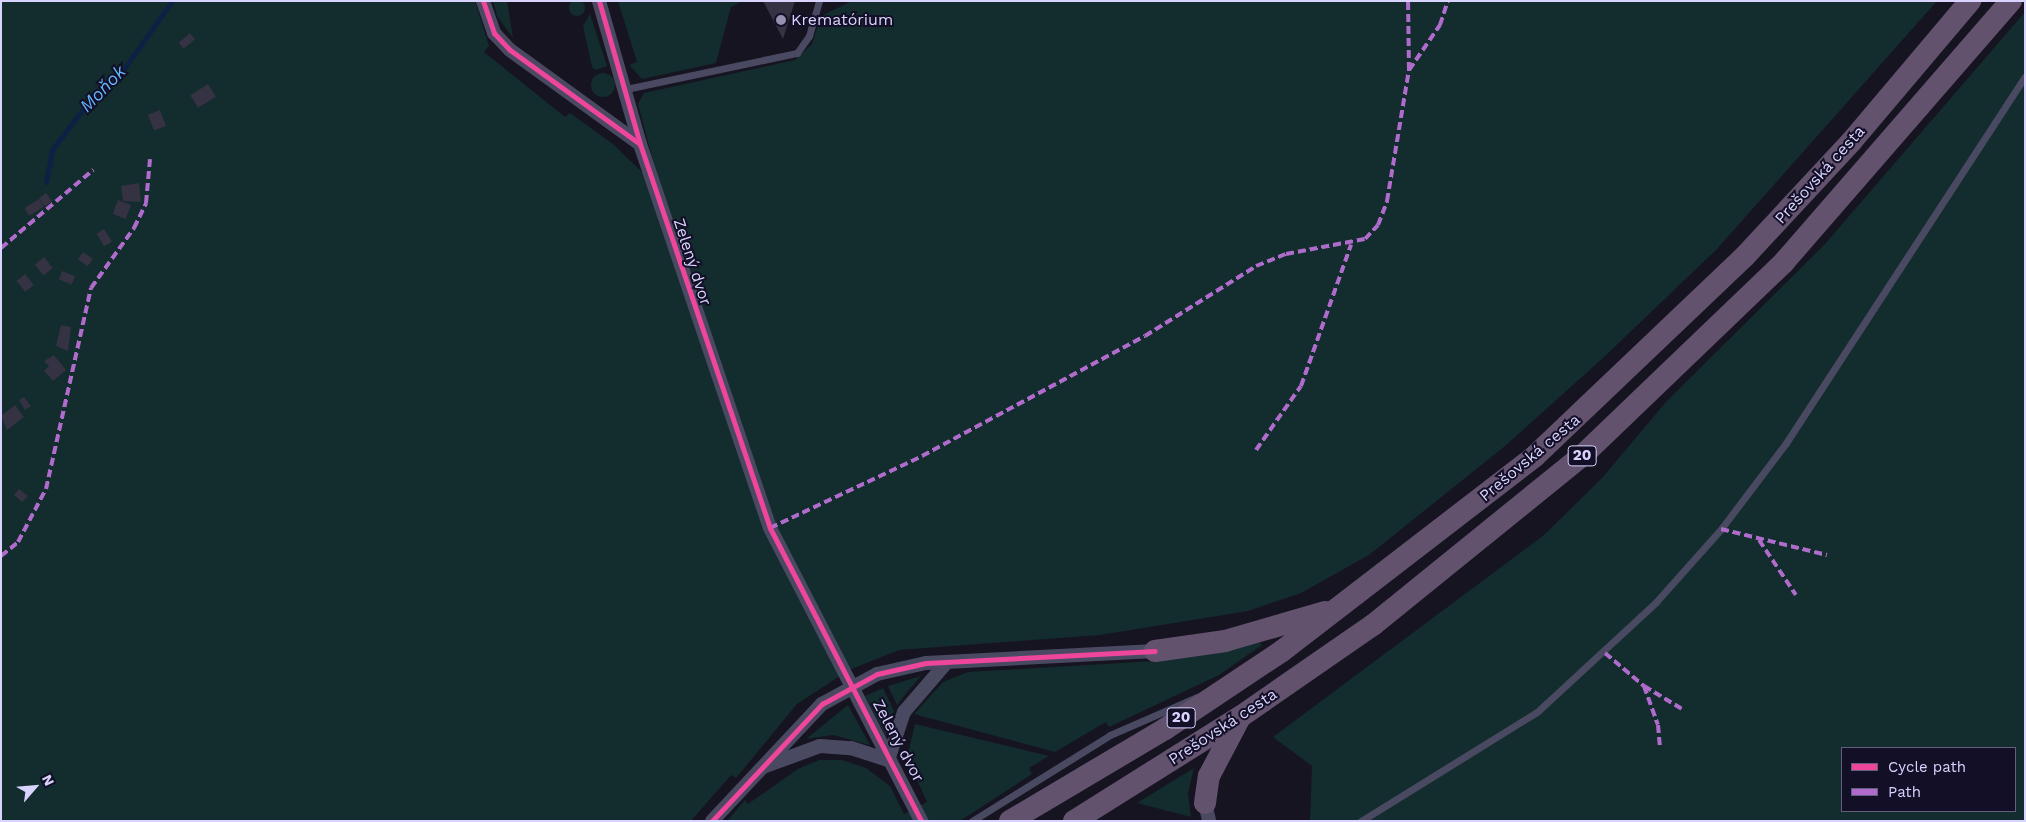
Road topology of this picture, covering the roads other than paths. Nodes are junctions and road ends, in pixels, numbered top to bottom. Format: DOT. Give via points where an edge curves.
graph roads {
  1 [pos="483,1"];
  2 [pos="599,1"];
  3 [pos="819,1"];
  4 [pos="1970,1"];
  5 [pos="2011,1"];
  6 [pos="2025,77"];
  7 [pos="626,89"];
  8 [pos="640,144"];
  9 [pos="1345,606"];
  10 [pos="1155,650"];
  11 [pos="947,662"];
  12 [pos="849,686"];
  13 [pos="1224,690"];
  14 [pos="1240,717"];
  15 [pos="888,760"];
  16 [pos="754,771"];
  17 [pos="1207,812"];
  18 [pos="712,821"];
  19 [pos="920,821"];
  20 [pos="972,821"];
  21 [pos="1010,821"];
  22 [pos="1074,821"];
  23 [pos="1362,821"];
  1 -- 8 [label="street" via="501,41"];
  2 -- 7 [label="street, Zelený dvor"];
  3 -- 7 [label="lane" via="809,36 797,53"];
  4 -- 9 [label="highway, Prešovská cesta / 20" via="1851,142 1698,304 1534,456"];
  5 -- 14 [label="highway, Prešovská cesta / 20" via="1840,202 1653,393 1436,577"];
  6 -- 23 [label="lane" via="1786,443 1721,529 1605,653 1536,712"];
  7 -- 8 [label="street, Zelený dvor"];
  8 -- 12 [label="street, Zelený dvor" via="747,467 776,542"];
  9 -- 10 [label="highway" via="1224,641"];
  9 -- 13 [label="highway, Prešovská cesta / 20"];
  10 -- 11 [label="street"];
  11 -- 12 [label="street" via="877,674"];
  11 -- 15 [label="street" via="904,712"];
  12 -- 15 [label="street, Zelený dvor"];
  12 -- 16 [label="street" via="822,704"];
  13 -- 20 [label="lane" via="1176,703 1110,735"];
  13 -- 21 [label="highway, Prešovská cesta / 20"];
  14 -- 17 [label="highway" via="1209,776"];
  14 -- 22 [label="highway, Prešovská cesta / 20"];
  15 -- 16 [label="street" via="851,748 820,746"];
  15 -- 19 [label="street, Zelený dvor"];
  16 -- 18 [label="street"];
}
